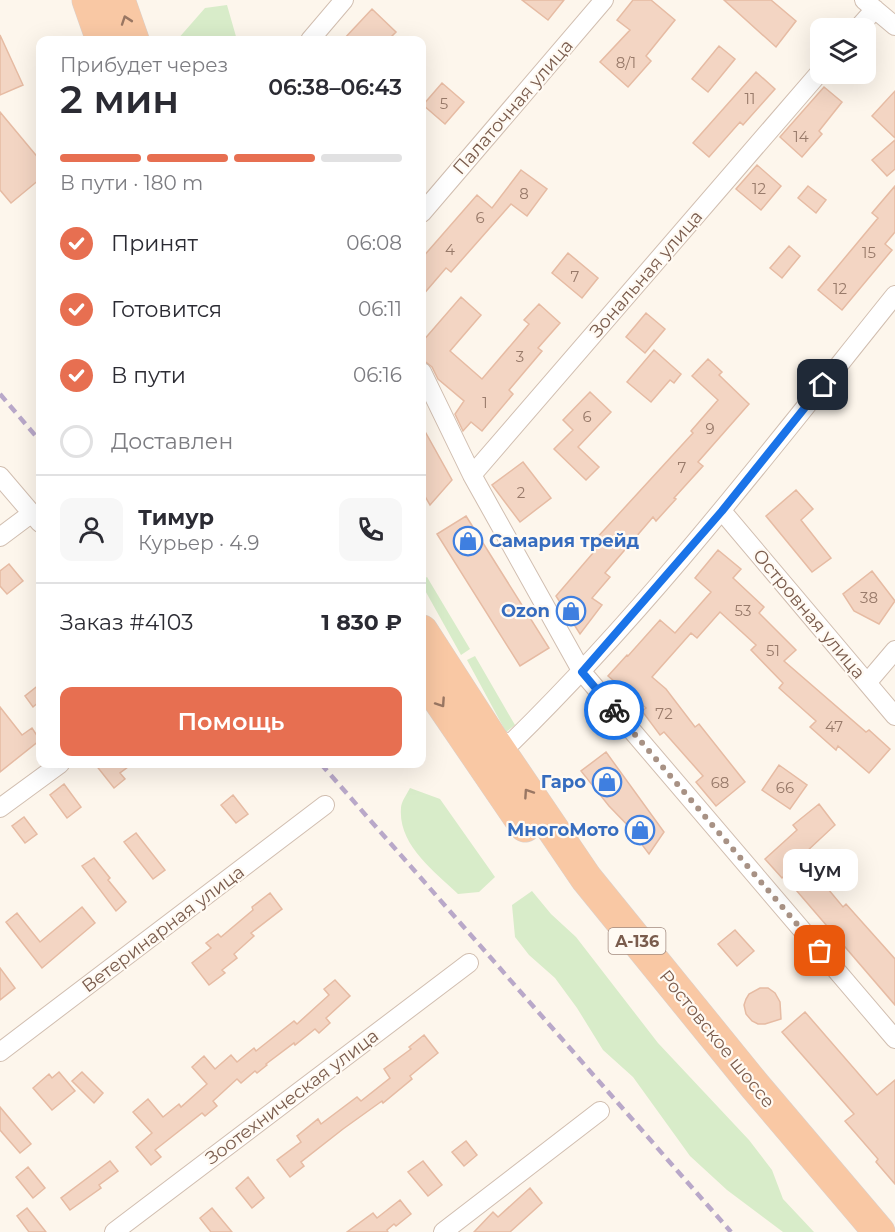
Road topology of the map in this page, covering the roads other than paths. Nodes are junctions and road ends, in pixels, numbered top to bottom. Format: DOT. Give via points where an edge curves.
graph roads {
  1 [pos="88,0"];
  2 [pos="119,0"];
  3 [pos="344,0"];
  4 [pos="604,0"];
  5 [pos="869,5"];
  6 [pos="895,26"];
  7 [pos="101,36"];
  8 [pos="132,36"];
  9 [pos="313,36"];
  10 [pos="810,84"];
  11 [pos="426,208"];
  12 [pos="895,295"];
  13 [pos="426,380"];
  14 [pos="472,475"];
  15 [pos="0,476"];
  16 [pos="722,511"];
  17 [pos="36,518"];
  18 [pos="0,537"];
  19 [pos="426,637"];
  20 [pos="895,650"];
  21 [pos="582,672"];
  22 [pos="426,681"];
  23 [pos="867,683"];
  24 [pos="895,716"];
  25 [pos="491,738"];
  26 [pos="55,768"];
  27 [pos="325,805"];
  28 [pos="0,808"];
  29 [pos="469,963"];
  30 [pos="895,1039"];
  31 [pos="0,1052"];
  32 [pos="600,1111"];
  33 [pos="114,1232"];
  34 [pos="443,1232"];
  35 [pos="854,1232"];
  36 [pos="879,1232"];
  1 -- 7 [label="highway"];
  8 -- 2 [label="highway, one-way"];
  3 -- 9 [label="street"];
  4 -- 11 [label="street, Палаточная улица"];
  5 -- 6 [label="street"];
  10 -- 14 [label="street, Зональная улица"];
  12 -- 16 [label="street"];
  13 -- 14 [label="street"];
  14 -- 21 [label="street"];
  15 -- 17 [label="street"];
  16 -- 21 [label="street"];
  16 -- 23 [label="street, Островная улица"];
  17 -- 18 [label="street"];
  19 -- 25 [label="highway, Ростовское шоссе / А-136"];
  20 -- 23 [label="street"];
  21 -- 25 [label="street" via="511,743"];
  21 -- 30 [label="street"];
  22 -- 35 [label="highway, Ростовское шоссе / А-136, one-way" via="571,892"];
  23 -- 24 [label="street, Островная улица"];
  36 -- 25 [label="highway, Ростовское шоссе / А-136, one-way" via="586,878"];
  26 -- 28 [label="street"];
  27 -- 31 [label="street, Ветеринарная улица"];
  29 -- 33 [label="street, Зоотехническая улица"];
  32 -- 34 [label="street"];
}
